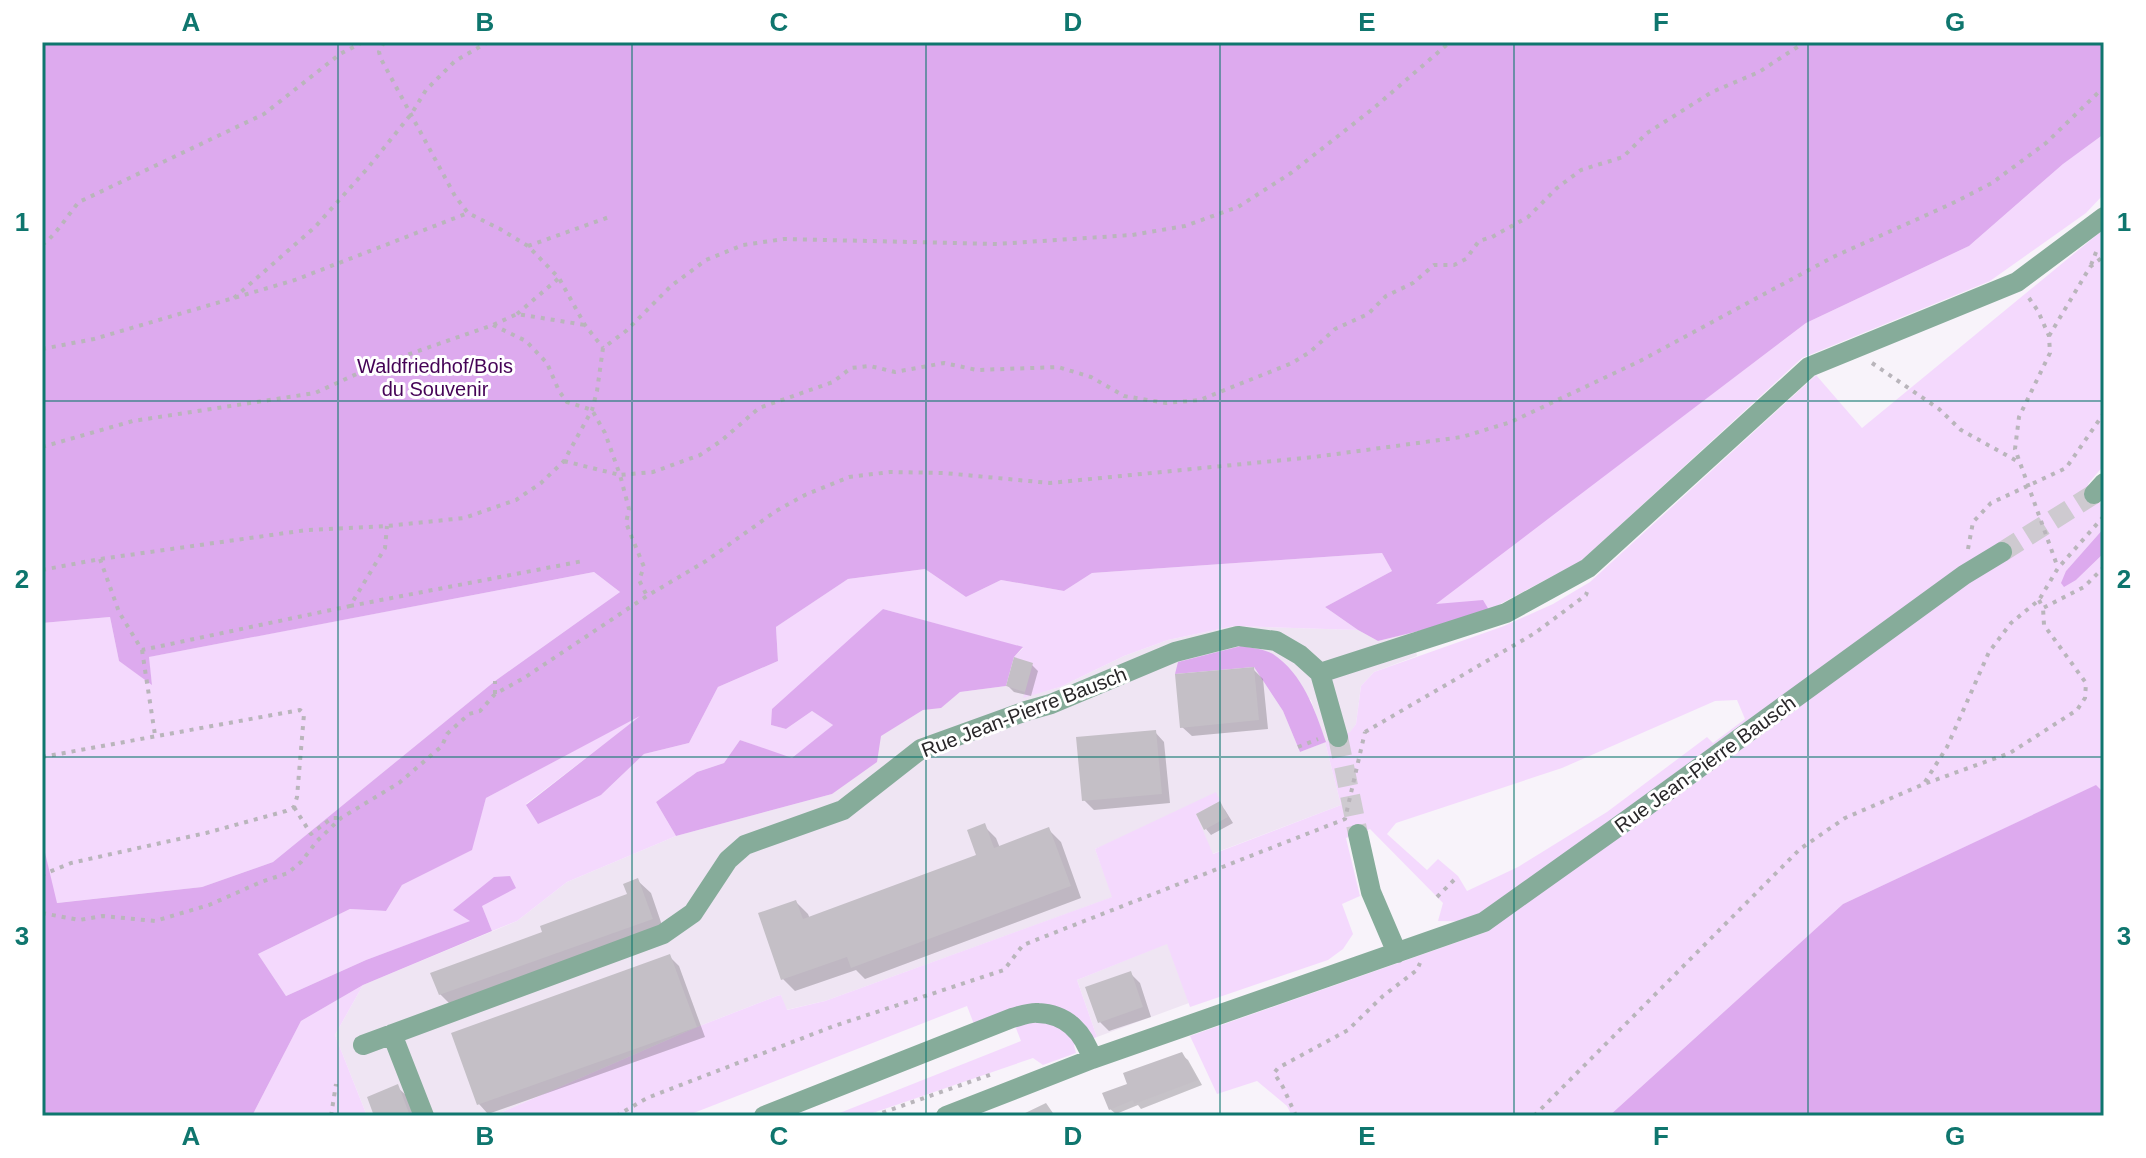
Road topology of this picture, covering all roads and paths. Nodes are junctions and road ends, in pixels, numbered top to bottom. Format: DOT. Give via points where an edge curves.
graph roads {
  1 [pos="363,42"];
  2 [pos="384,42"];
  3 [pos="488,42"];
  4 [pos="1450,42"];
  5 [pos="1805,42"];
  6 [pos="2104,87"];
  7 [pos="412,113"];
  8 [pos="468,213"];
  9 [pos="612,216"];
  10 [pos="2104,217"];
  11 [pos="2099,244"];
  12 [pos="42,245"];
  13 [pos="528,246"];
  14 [pos="2104,256"];
  15 [pos="2090,267"];
  16 [pos="559,278"];
  17 [pos="2017,282"];
  18 [pos="233,299"];
  19 [pos="517,314"];
  20 [pos="493,325"];
  21 [pos="585,325"];
  22 [pos="2049,336"];
  23 [pos="603,348"];
  24 [pos="42,349"];
  25 [pos="1852,349"];
  26 [pos="592,410"];
  27 [pos="2104,413"];
  28 [pos="42,447"];
  29 [pos="564,461"];
  30 [pos="2019,462"];
  31 [pos="620,475"];
  32 [pos="2027,488"];
  33 [pos="2104,516"];
  34 [pos="387,526"];
  35 [pos="2002,552"];
  36 [pos="100,559"];
  37 [pos="583,561"];
  38 [pos="2104,567"];
  39 [pos="1588,568"];
  40 [pos="2058,568"];
  41 [pos="42,570"];
  42 [pos="1964,575"];
  43 [pos="647,596"];
  44 [pos="2039,600"];
  45 [pos="350,606"];
  46 [pos="2043,608"];
  47 [pos="142,650"];
  48 [pos="1320,673"];
  49 [pos="495,681"];
  50 [pos="495,694"];
  51 [pos="1365,732"];
  52 [pos="155,736"];
  53 [pos="1338,737"];
  54 [pos="1298,747"];
  55 [pos="42,757"];
  56 [pos="1924,784"];
  57 [pos="294,807"];
  58 [pos="341,818"];
  59 [pos="1358,834"];
  60 [pos="42,875"];
  61 [pos="1458,876"];
  62 [pos="1437,897"];
  63 [pos="42,913"];
  64 [pos="1419,945"];
  65 [pos="1397,953"];
  66 [pos="392,1034"];
  67 [pos="363,1045"];
  68 [pos="1092,1059"];
  69 [pos="336,1084"];
  70 [pos="331,1116"];
  71 [pos="424,1116"];
  72 [pos="616,1116"];
  73 [pos="764,1116"];
  74 [pos="946,1116"];
  75 [pos="1296,1116"];
  76 [pos="1534,1116"];
  1 -- 12 [label="path" via="264,114 79,202 57,234"];
  2 -- 7 [label="path" via="381,59"];
  3 -- 7 [label="path" via="455,61"];
  4 -- 23 [label="path" via="1291,173 1238,207 1185,226 1132,235 997,244 784,239 743,245 706,260"];
  5 -- 31 [label="path" via="1647,133 1623,157 1581,170 1528,217 1479,241 1466,259 1434,265 1292,363 1200,400 1166,403 1124,396 1091,377 1058,367 977,370 944,363 895,372 851,368 833,382 759,408 700,455 653,472"];
  6 -- 43 [label="path" via="2046,143 1992,183 1833,257 1640,361 1511,422 1462,437 1314,457 1050,483 944,473 849,477 776,511"];
  7 -- 8 [label="path"];
  7 -- 18 [label="path" via="315,227"];
  8 -- 13 [label="path"];
  8 -- 18 [label="path"];
  9 -- 13 [label="path"];
  10 -- 17 [label="street"];
  11 -- 15 [label="path"];
  13 -- 16 [label="path"];
  14 -- 15 [label="path"];
  15 -- 22 [label="path"];
  16 -- 19 [label="path"];
  16 -- 21 [label="path"];
  17 -- 22 [label="path"];
  17 -- 25 [label="street"];
  18 -- 24 [label="path"];
  19 -- 20 [label="path"];
  19 -- 21 [label="path"];
  20 -- 26 [label="path" via="526,341 547,363 567,402"];
  20 -- 28 [label="path" via="315,393 133,421"];
  21 -- 23 [label="path"];
  22 -- 30 [label="path" via="2050,353 2019,417"];
  23 -- 26 [label="path"];
  25 -- 30 [label="path" via="1961,430"];
  25 -- 39 [label="street" via="1809,367"];
  26 -- 29 [label="path"];
  26 -- 31 [label="path"];
  27 -- 32 [label="path" via="2066,468"];
  29 -- 31 [label="path"];
  29 -- 34 [label="path" via="516,500 464,518"];
  30 -- 32 [label="path"];
  31 -- 43 [label="path" via="629,509 626,523 644,567 639,580"];
  32 -- 40 [label="path"];
  32 -- 42 [label="path" via="1991,503 1973,522"];
  33 -- 40 [label="path"];
  34 -- 36 [label="path" via="307,530"];
  34 -- 45 [label="path" via="385,548"];
  35 -- 42 [label="street, Rue Jean-Pierre Bausch"];
  36 -- 41 [label="path"];
  36 -- 47 [label="path" via="119,612"];
  37 -- 45 [label="path"];
  38 -- 46 [label="path" via="2084,587"];
  39 -- 48 [label="street" via="1506,613"];
  39 -- 51 [label="path" via="1586,595 1535,633"];
  40 -- 44 [label="path"];
  42 -- 64 [label="street, Rue Jean-Pierre Bausch" via="1484,922"];
  43 -- 50 [label="path"];
  44 -- 46 [label="path"];
  44 -- 56 [label="path" via="2011,623 1989,652 1947,747"];
  45 -- 47 [label="path"];
  46 -- 56 [label="path" via="2044,625 2086,683 2077,710 2010,753"];
  47 -- 52 [label="path"];
  48 -- 53 [label="street"];
  48 -- 66 [label="street, Rue Jean-Pierre Bausch" via="1276,641 1238,636 1175,652 1051,704 921,749 843,810 745,845 728,860 693,913 663,934"];
  49 -- 50 [label="path"];
  50 -- 58 [label="path" via="399,783"];
  51 -- 53 [label="path"];
  51 -- 72 [label="path" via="1345,819 1023,945 1004,970 834,1026 647,1098"];
  52 -- 55 [label="path"];
  52 -- 57 [label="path" via="300,710 304,714"];
  53 -- 54 [label="path"];
  56 -- 76 [label="path" via="1845,818 1800,849"];
  57 -- 58 [label="path" via="311,834 332,818"];
  57 -- 60 [label="path" via="71,863"];
  58 -- 63 [label="path" via="288,873 209,905 155,921 103,916 79,920"];
  59 -- 65 [label="street" via="1371,892"];
  61 -- 62 [label="path"];
  64 -- 65 [label="street, Rue Jean-Pierre Bausch"];
  64 -- 75 [label="path" via="1417,970 1348,1030 1274,1073"];
  65 -- 68 [label="street, Rue Jean-Pierre Bausch"];
  66 -- 67 [label="street, Rue Jean-Pierre Bausch"];
  66 -- 71 [label="street"];
  68 -- 73 [label="street" via="1078,1030 1059,1017 1035,1012"];
  68 -- 74 [label="street, Rue Jean-Pierre Bausch"];
  69 -- 70 [label="path"];
}
